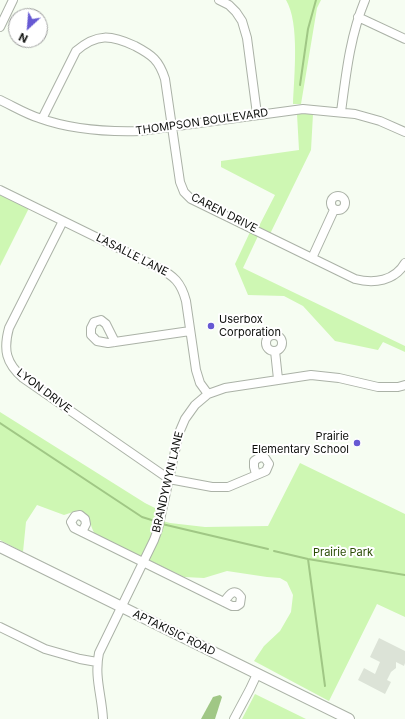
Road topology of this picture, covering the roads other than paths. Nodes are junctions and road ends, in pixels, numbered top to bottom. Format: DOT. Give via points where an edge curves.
graph roads {
  1 [pos="13,0"];
  2 [pos="365,0"];
  3 [pos="224,1"];
  4 [pos="358,17"];
  5 [pos="0,27"];
  6 [pos="405,39"];
  7 [pos="0,100"];
  8 [pos="340,112"];
  9 [pos="257,114"];
  10 [pos="42,119"];
  11 [pos="172,126"];
  12 [pos="405,132"];
  13 [pos="0,190"];
  14 [pos="334,210"];
  15 [pos="63,220"];
  16 [pos="312,258"];
  17 [pos="405,263"];
  18 [pos="190,331"];
  19 [pos="115,342"];
  20 [pos="275,351"];
  21 [pos="278,379"];
  22 [pos="405,386"];
  23 [pos="208,394"];
  24 [pos="256,474"];
  25 [pos="169,479"];
  26 [pos="82,532"];
  27 [pos="0,547"];
  28 [pos="142,562"];
  29 [pos="224,602"];
  30 [pos="121,607"];
  31 [pos="0,627"];
  32 [pos="97,662"];
  33 [pos="257,674"];
  34 [pos="103,719"];
  35 [pos="234,719"];
  36 [pos="349,719"];
  1 -- 5 [label="street"];
  2 -- 4 [label="street"];
  3 -- 9 [label="street" via="242,21 247,38"];
  4 -- 6 [label="street"];
  4 -- 8 [label="street" via="350,46"];
  7 -- 10 [label="street, THOMPSON BOULEVARD"];
  8 -- 9 [label="street, THOMPSON BOULEVARD" via="303,109"];
  8 -- 12 [label="street, THOMPSON BOULEVARD" via="380,121"];
  9 -- 11 [label="street, THOMPSON BOULEVARD"];
  10 -- 11 [label="street, THOMPSON BOULEVARD" via="82,129 117,132"];
  10 -- 11 [label="street, CAREN DRIVE" via="76,51 85,43 109,37 123,40 148,53 159,64 165,79"];
  11 -- 16 [label="street, CAREN DRIVE" via="180,182 184,192 191,199"];
  13 -- 15 [label="street, LASALLE LANE"];
  14 -- 16 [label="street"];
  15 -- 18 [label="street, LASALLE LANE" via="169,273 184,291"];
  15 -- 25 [label="street, LYON DRIVE" via="9,328 6,341 10,363 23,378"];
  16 -- 17 [label="street, CAREN DRIVE" via="366,282 376,282 393,276"];
  18 -- 19 [label="street"];
  18 -- 23 [label="street, LASALLE LANE" via="196,370"];
  20 -- 21 [label="street"];
  21 -- 22 [label="street, BRANDYWYN LANE" via="310,375 378,386"];
  21 -- 23 [label="street, BRANDYWYN LANE" via="225,388"];
  23 -- 25 [label="street, BRANDYWYN LANE" via="195,405 185,419 179,433"];
  24 -- 25 [label="street" via="228,487"];
  25 -- 28 [label="street, BRANDYWYN LANE" via="158,529"];
  26 -- 28 [label="street"];
  27 -- 30 [label="main road, APTAKISIC ROAD"];
  28 -- 29 [label="street"];
  28 -- 30 [label="street, BRANDYWYN LANE"];
  30 -- 32 [label="street, BRANDYWYN LANE"];
  30 -- 33 [label="main road, APTAKISIC ROAD"];
  31 -- 32 [label="street" via="45,649"];
  32 -- 34 [label="street, BRANDYWYN LANE"];
  33 -- 35 [label="street"];
  33 -- 36 [label="main road, APTAKISIC ROAD"];
}
